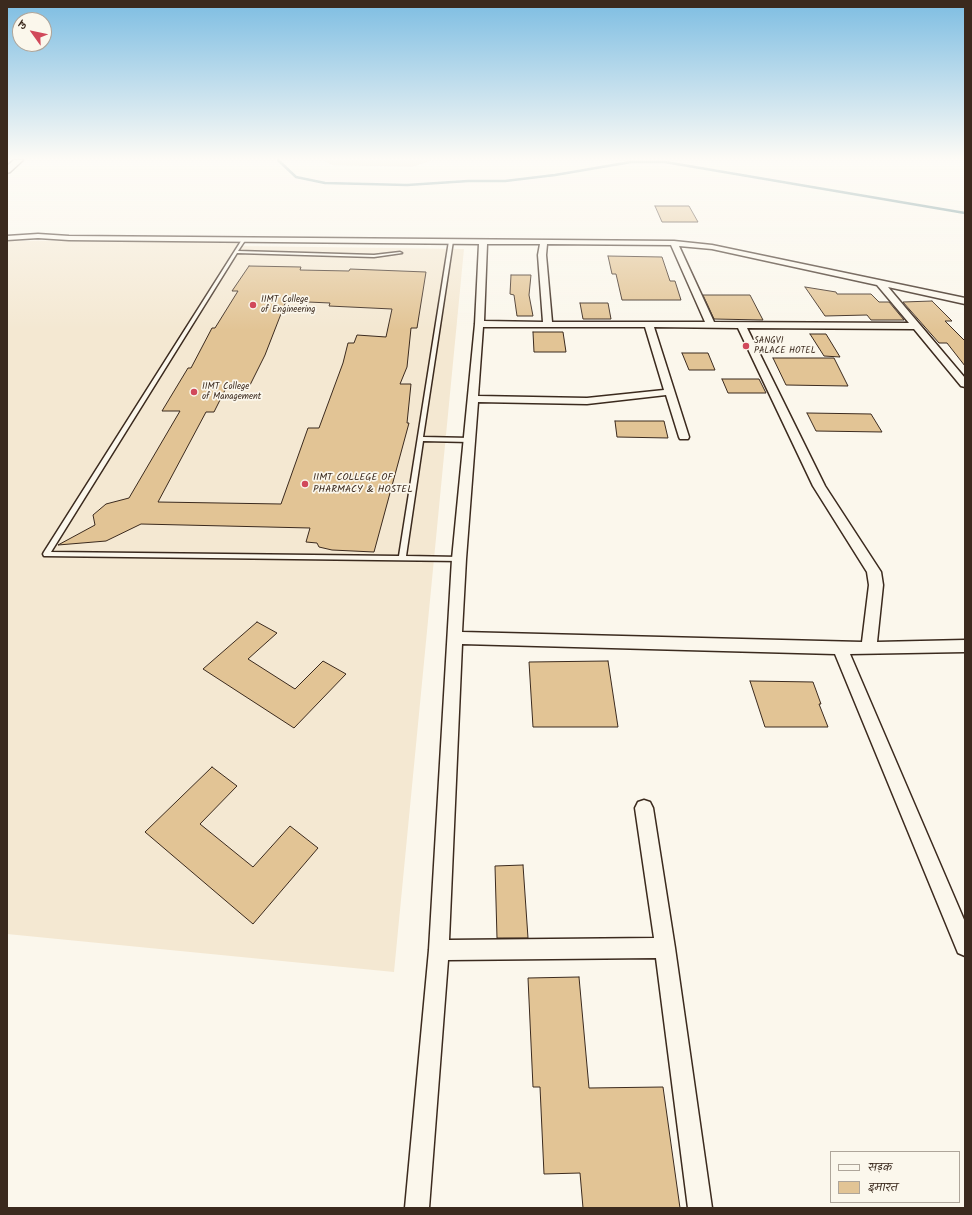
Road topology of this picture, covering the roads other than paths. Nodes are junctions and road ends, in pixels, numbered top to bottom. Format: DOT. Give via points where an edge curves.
graph roads {
  1 [pos="7,238"];
  2 [pos="244,239"];
  3 [pos="451,241"];
  4 [pos="483,241"];
  5 [pos="544,242"];
  6 [pos="674,243"];
  7 [pos="236,252"];
  8 [pos="400,253"];
  9 [pos="880,283"];
  10 [pos="965,301"];
  11 [pos="479,324"];
  12 [pos="548,324"];
  13 [pos="649,325"];
  14 [pos="711,325"];
  15 [pos="742,326"];
  16 [pos="916,326"];
  17 [pos="963,380"];
  18 [pos="670,392"];
  19 [pos="473,399"];
  20 [pos="684,437"];
  21 [pos="420,439"];
  22 [pos="470,440"];
  23 [pos="402,558"];
  24 [pos="460,559"];
  25 [pos="456,638"];
  26 [pos="965,646"];
  27 [pos="869,647"];
  28 [pos="840,648"];
  29 [pos="644,808"];
  30 [pos="965,946"];
  31 [pos="665,948"];
  32 [pos="439,950"];
  33 [pos="417,1208"];
  34 [pos="700,1208"];
  1 -- 2 [label="street" via="38,236"];
  2 -- 3 [label="street"];
  2 -- 7 [label="lane"];
  3 -- 4 [label="street"];
  3 -- 21 [label="lane"];
  4 -- 5 [label="street"];
  4 -- 11 [label="street"];
  5 -- 6 [label="street"];
  5 -- 12 [label="street" via="542,255"];
  6 -- 9 [label="street" via="712,247"];
  6 -- 14 [label="street"];
  7 -- 8 [label="lane" via="374,256"];
  7 -- 23 [label="lane" via="46,554"];
  9 -- 10 [label="street"];
  9 -- 16 [label="street"];
  11 -- 12 [label="street"];
  11 -- 19 [label="street"];
  12 -- 13 [label="street"];
  13 -- 14 [label="street"];
  13 -- 18 [label="street"];
  14 -- 15 [label="street"];
  15 -- 16 [label="street"];
  15 -- 27 [label="street" via="819,486 874,572 876,585"];
  16 -- 17 [label="street"];
  18 -- 19 [label="street" via="587,400"];
  18 -- 20 [label="street"];
  19 -- 22 [label="street"];
  21 -- 22 [label="lane"];
  21 -- 23 [label="lane"];
  22 -- 24 [label="street"];
  23 -- 24 [label="lane"];
  24 -- 25 [label="street"];
  25 -- 28 [label="street"];
  25 -- 32 [label="street"];
  26 -- 27 [label="street"];
  27 -- 28 [label="street"];
  28 -- 30 [label="street"];
  29 -- 31 [label="street"];
  31 -- 32 [label="street"];
  31 -- 34 [label="street"];
  32 -- 33 [label="street"];
}
